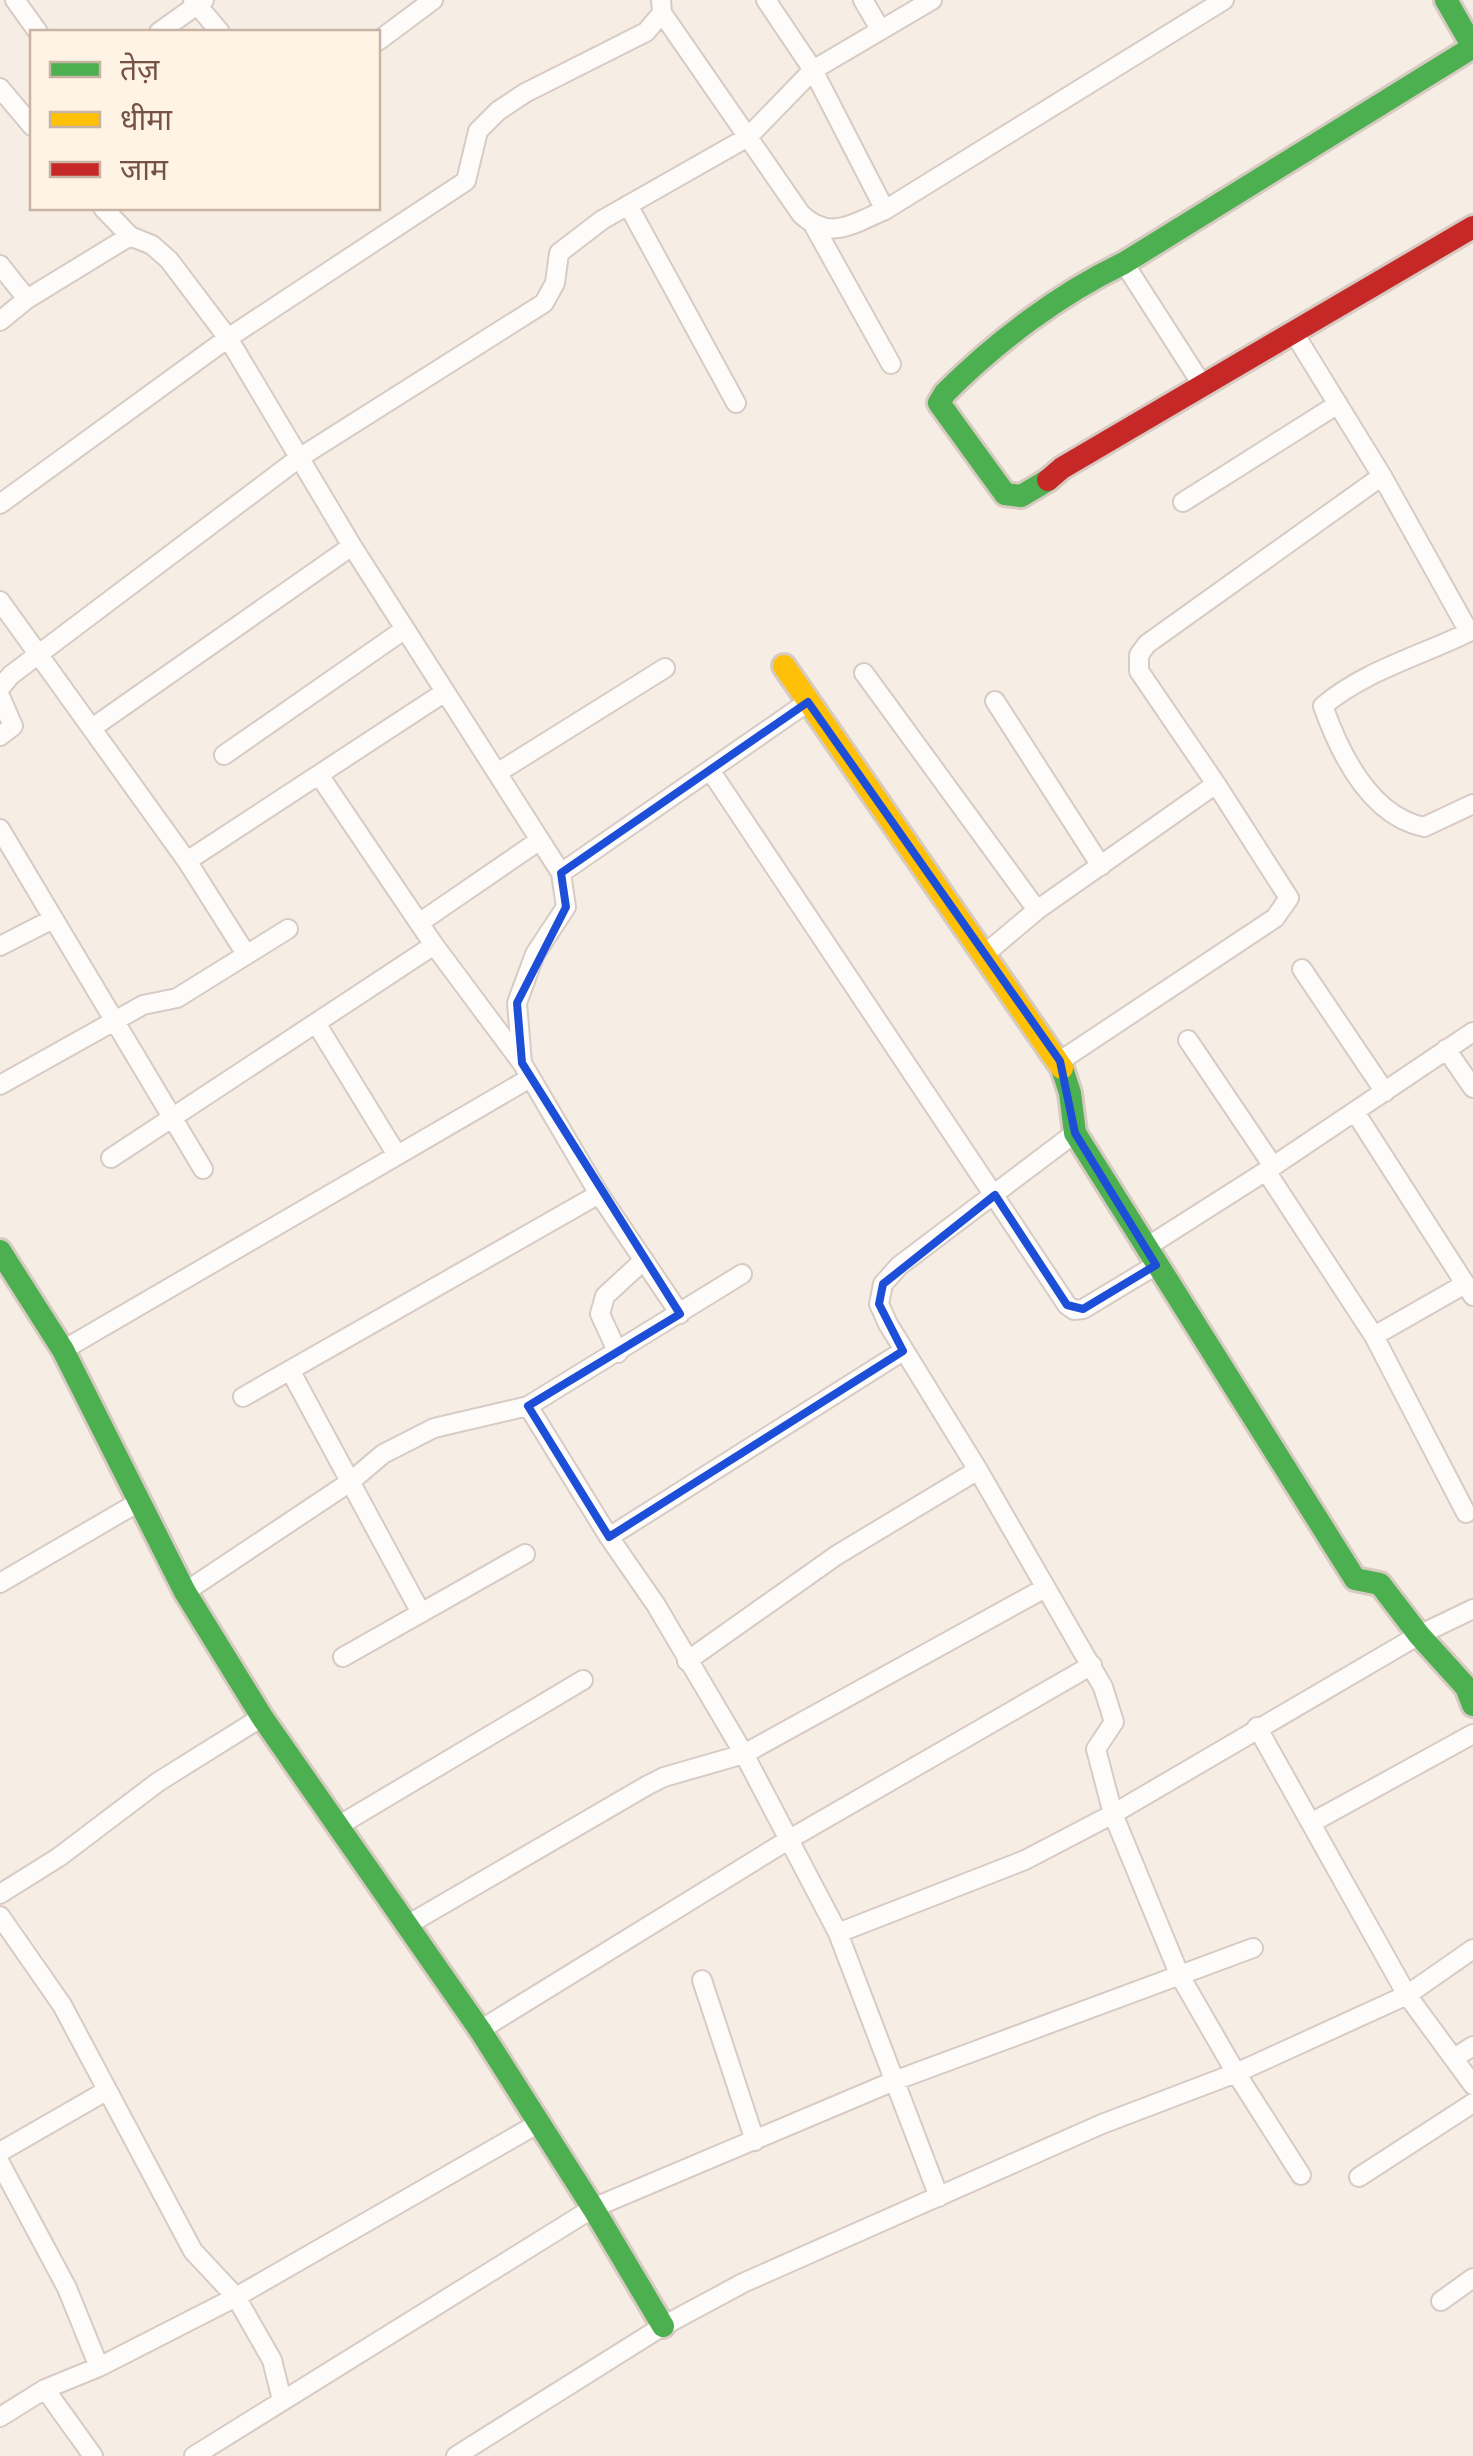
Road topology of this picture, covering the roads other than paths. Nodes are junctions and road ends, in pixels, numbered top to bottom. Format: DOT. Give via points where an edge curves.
graph roads {
  1 [pos="15,0"];
  2 [pos="433,0"];
  3 [pos="766,0"];
  4 [pos="863,0"];
  5 [pos="932,0"];
  6 [pos="1224,0"];
  7 [pos="1446,0"];
  8 [pos="198,2"];
  9 [pos="662,6"];
  10 [pos="880,28"];
  11 [pos="37,30"];
  12 [pos="162,30"];
  13 [pos="219,30"];
  14 [pos="380,40"];
  15 [pos="1473,47"];
  16 [pos="813,70"];
  17 [pos="0,88"];
  18 [pos="30,124"];
  19 [pos="748,136"];
  20 [pos="628,206"];
  21 [pos="105,210"];
  22 [pos="885,210"];
  23 [pos="814,226"];
  24 [pos="1473,227"];
  25 [pos="130,236"];
  26 [pos="1124,263"];
  27 [pos="0,265"];
  28 [pos="27,299"];
  29 [pos="0,320"];
  30 [pos="1294,332"];
  31 [pos="228,338"];
  32 [pos="891,364"];
  33 [pos="1203,386"];
  34 [pos="736,403"];
  35 [pos="1338,404"];
  36 [pos="299,458"];
  37 [pos="1382,476"];
  38 [pos="1184,502"];
  39 [pos="0,504"];
  40 [pos="352,546"];
  41 [pos="0,600"];
  42 [pos="405,629"];
  43 [pos="1471,631"];
  44 [pos="39,655"];
  45 [pos="784,666"];
  46 [pos="665,668"];
  47 [pos="864,672"];
  48 [pos="0,688"];
  49 [pos="445,692"];
  50 [pos="0,696"];
  51 [pos="995,701"];
  52 [pos="808,702"];
  53 [pos="92,728"];
  54 [pos="0,736"];
  55 [pos="224,755"];
  56 [pos="710,770"];
  57 [pos="497,773"];
  58 [pos="319,775"];
  59 [pos="1216,784"];
  60 [pos="1473,804"];
  61 [pos="0,829"];
  62 [pos="540,840"];
  63 [pos="187,862"];
  64 [pos="1101,866"];
  65 [pos="561,873"];
  66 [pos="1037,910"];
  67 [pos="53,919"];
  68 [pos="419,923"];
  69 [pos="288,929"];
  70 [pos="0,946"];
  71 [pos="434,946"];
  72 [pos="246,954"];
  73 [pos="986,954"];
  74 [pos="1302,968"];
  75 [pos="114,1021"];
  76 [pos="316,1023"];
  77 [pos="1473,1032"];
  78 [pos="1188,1040"];
  79 [pos="1446,1049"];
  80 [pos="1060,1062"];
  81 [pos="526,1070"];
  82 [pos="0,1085"];
  83 [pos="1473,1088"];
  84 [pos="1385,1092"];
  85 [pos="1355,1112"];
  86 [pos="172,1118"];
  87 [pos="1074,1132"];
  88 [pos="397,1155"];
  89 [pos="111,1158"];
  90 [pos="1270,1169"];
  91 [pos="203,1170"];
  92 [pos="599,1194"];
  93 [pos="995,1195"];
  94 [pos="0,1251"];
  95 [pos="1150,1257"];
  96 [pos="644,1260"];
  97 [pos="742,1274"];
  98 [pos="1469,1290"];
  99 [pos="680,1314"];
  100 [pos="1374,1336"];
  101 [pos="63,1350"];
  102 [pos="903,1351"];
  103 [pos="618,1352"];
  104 [pos="290,1370"];
  105 [pos="242,1397"];
  106 [pos="528,1406"];
  107 [pos="978,1470"];
  108 [pos="350,1482"];
  109 [pos="138,1503"];
  110 [pos="1466,1513"];
  111 [pos="608,1537"];
  112 [pos="525,1554"];
  113 [pos="0,1583"];
  114 [pos="1045,1588"];
  115 [pos="185,1592"];
  116 [pos="1473,1609"];
  117 [pos="420,1612"];
  118 [pos="1419,1635"];
  119 [pos="342,1657"];
  120 [pos="687,1662"];
  121 [pos="1092,1666"];
  122 [pos="583,1680"];
  123 [pos="1473,1705"];
  124 [pos="262,1717"];
  125 [pos="1257,1727"];
  126 [pos="1473,1734"];
  127 [pos="744,1754"];
  128 [pos="1114,1814"];
  129 [pos="1311,1823"];
  130 [pos="338,1826"];
  131 [pos="788,1840"];
  132 [pos="0,1894"];
  133 [pos="0,1916"];
  134 [pos="409,1924"];
  135 [pos="838,1933"];
  136 [pos="1253,1948"];
  137 [pos="1473,1949"];
  138 [pos="1180,1976"];
  139 [pos="702,1980"];
  140 [pos="1407,1995"];
  141 [pos="480,2030"];
  142 [pos="1473,2046"];
  143 [pos="1454,2058"];
  144 [pos="1236,2073"];
  145 [pos="894,2081"];
  146 [pos="1473,2085"];
  147 [pos="106,2091"];
  148 [pos="1473,2104"];
  149 [pos="539,2123"];
  150 [pos="755,2141"];
  151 [pos="0,2152"];
  152 [pos="0,2164"];
  153 [pos="1302,2176"];
  154 [pos="1360,2177"];
  155 [pos="939,2197"];
  156 [pos="593,2208"];
  157 [pos="1473,2278"];
  158 [pos="236,2297"];
  159 [pos="1441,2301"];
  160 [pos="663,2326"];
  161 [pos="99,2367"];
  162 [pos="45,2390"];
  163 [pos="282,2400"];
  164 [pos="0,2418"];
  165 [pos="93,2456"];
  166 [pos="194,2456"];
  167 [pos="456,2456"];
  1 -- 11 [label="street"];
  2 -- 14 [label="street"];
  3 -- 16 [label="street"];
  4 -- 10 [label="street"];
  5 -- 10 [label="street"];
  6 -- 22 [label="street"];
  7 -- 15 [label="street"];
  8 -- 12 [label="street"];
  8 -- 13 [label="street"];
  9 -- 19 [label="street"];
  9 -- 31 [label="street" via="646,32 498,111 478,131 466,181"];
  10 -- 16 [label="street"];
  15 -- 26 [label="street"];
  16 -- 19 [label="street"];
  16 -- 22 [label="street"];
  17 -- 18 [label="street"];
  19 -- 20 [label="street"];
  19 -- 23 [label="street"];
  20 -- 34 [label="street"];
  20 -- 36 [label="street" via="559,253 544,304"];
  21 -- 25 [label="street"];
  22 -- 23 [label="street" via="842,228"];
  23 -- 32 [label="street"];
  24 -- 30 [label="street"];
  25 -- 28 [label="street"];
  25 -- 31 [label="street" via="169,260"];
  26 -- 33 [label="street"];
  26 -- 33 [label="street" via="1086,282 961,376 941,394 942,410 1005,494 1021,498"];
  27 -- 28 [label="street"];
  28 -- 29 [label="street"];
  30 -- 33 [label="street"];
  30 -- 35 [label="street"];
  31 -- 36 [label="street"];
  31 -- 39 [label="street"];
  35 -- 37 [label="street"];
  35 -- 38 [label="street"];
  36 -- 40 [label="street"];
  36 -- 44 [label="street"];
  37 -- 43 [label="street"];
  37 -- 59 [label="street" via="1139,655 1140,671"];
  40 -- 42 [label="street"];
  40 -- 53 [label="street"];
  41 -- 44 [label="street"];
  42 -- 49 [label="street"];
  42 -- 55 [label="street"];
  43 -- 60 [label="street" via="1323,706 1370,795 1393,816 1424,827"];
  44 -- 48 [label="street"];
  44 -- 53 [label="street"];
  45 -- 52 [label="street"];
  46 -- 57 [label="street"];
  47 -- 66 [label="street"];
  49 -- 57 [label="street"];
  49 -- 58 [label="street"];
  50 -- 54 [label="street" via="14,726"];
  51 -- 64 [label="street"];
  52 -- 56 [label="street"];
  52 -- 73 [label="street"];
  53 -- 63 [label="street"];
  56 -- 65 [label="street"];
  56 -- 93 [label="street"];
  57 -- 62 [label="street"];
  58 -- 63 [label="street"];
  58 -- 68 [label="street"];
  59 -- 64 [label="street"];
  59 -- 80 [label="street" via="1289,898 1275,918"];
  61 -- 67 [label="street"];
  62 -- 65 [label="street"];
  62 -- 68 [label="street"];
  63 -- 72 [label="street"];
  64 -- 66 [label="street"];
  65 -- 81 [label="street" via="566,907 535,954 517,1003"];
  66 -- 73 [label="street"];
  67 -- 70 [label="street"];
  67 -- 75 [label="street"];
  68 -- 71 [label="street"];
  69 -- 72 [label="street"];
  71 -- 76 [label="street"];
  71 -- 81 [label="street"];
  72 -- 75 [label="street" via="177,998 143,1005"];
  73 -- 80 [label="street"];
  74 -- 84 [label="street"];
  75 -- 82 [label="street"];
  75 -- 86 [label="street"];
  76 -- 86 [label="street"];
  76 -- 88 [label="street"];
  77 -- 79 [label="street"];
  78 -- 90 [label="street"];
  79 -- 83 [label="street"];
  79 -- 84 [label="street"];
  80 -- 87 [label="street"];
  81 -- 88 [label="street"];
  81 -- 92 [label="street"];
  84 -- 85 [label="street"];
  85 -- 90 [label="street"];
  85 -- 98 [label="street"];
  86 -- 89 [label="street"];
  86 -- 91 [label="street"];
  87 -- 93 [label="street"];
  87 -- 95 [label="street"];
  88 -- 101 [label="street"];
  90 -- 95 [label="street"];
  90 -- 100 [label="street"];
  92 -- 96 [label="street"];
  92 -- 104 [label="street"];
  93 -- 95 [label="street" via="1074,1310"];
  93 -- 102 [label="street" via="883,1284 879,1304"];
  94 -- 101 [label="street"];
  95 -- 118 [label="street" via="1354,1579 1380,1584"];
  96 -- 99 [label="street"];
  96 -- 103 [label="street" via="605,1296 600,1314"];
  97 -- 99 [label="street"];
  98 -- 100 [label="street"];
  99 -- 103 [label="street"];
  100 -- 110 [label="street"];
  101 -- 109 [label="street"];
  102 -- 107 [label="street"];
  102 -- 111 [label="street"];
  103 -- 106 [label="street"];
  104 -- 105 [label="street"];
  104 -- 108 [label="street"];
  106 -- 108 [label="street" via="434,1428 383,1454"];
  106 -- 111 [label="street"];
  107 -- 114 [label="street"];
  107 -- 120 [label="street" via="837,1555"];
  108 -- 115 [label="street"];
  108 -- 117 [label="street"];
  109 -- 113 [label="street"];
  109 -- 115 [label="street"];
  111 -- 120 [label="street"];
  112 -- 117 [label="street"];
  114 -- 121 [label="street"];
  114 -- 127 [label="street"];
  115 -- 124 [label="street"];
  116 -- 118 [label="street"];
  117 -- 119 [label="street"];
  118 -- 123 [label="street" via="1466,1687"];
  118 -- 125 [label="street"];
  120 -- 127 [label="street"];
  121 -- 128 [label="street" via="1114,1722 1096,1749"];
  121 -- 131 [label="street"];
  122 -- 130 [label="street"];
  124 -- 130 [label="street"];
  124 -- 132 [label="street"];
  125 -- 128 [label="street"];
  125 -- 129 [label="street"];
  126 -- 129 [label="street"];
  127 -- 131 [label="street"];
  127 -- 134 [label="street" via="648,1785"];
  128 -- 135 [label="street" via="1026,1860"];
  128 -- 138 [label="street"];
  129 -- 140 [label="street"];
  130 -- 134 [label="street"];
  131 -- 135 [label="street"];
  131 -- 141 [label="street"];
  133 -- 147 [label="street" via="62,2006"];
  134 -- 141 [label="street"];
  135 -- 145 [label="street"];
  136 -- 138 [label="street"];
  137 -- 140 [label="street"];
  138 -- 144 [label="street"];
  138 -- 145 [label="street"];
  139 -- 150 [label="street"];
  140 -- 143 [label="street"];
  140 -- 144 [label="street"];
  141 -- 149 [label="street"];
  142 -- 143 [label="street"];
  143 -- 146 [label="street"];
  144 -- 153 [label="street"];
  144 -- 155 [label="street"];
  145 -- 150 [label="street"];
  145 -- 155 [label="street"];
  147 -- 151 [label="street"];
  147 -- 158 [label="street" via="194,2251"];
  148 -- 154 [label="street"];
  149 -- 156 [label="street"];
  149 -- 158 [label="street"];
  150 -- 156 [label="street"];
  152 -- 161 [label="street" via="67,2288"];
  155 -- 160 [label="street" via="743,2283"];
  156 -- 160 [label="street"];
  156 -- 163 [label="street"];
  157 -- 159 [label="street"];
  158 -- 161 [label="street"];
  158 -- 163 [label="street" via="272,2360"];
  160 -- 167 [label="street"];
  161 -- 162 [label="street"];
  162 -- 164 [label="street"];
  162 -- 165 [label="street"];
  163 -- 166 [label="street"];
}
